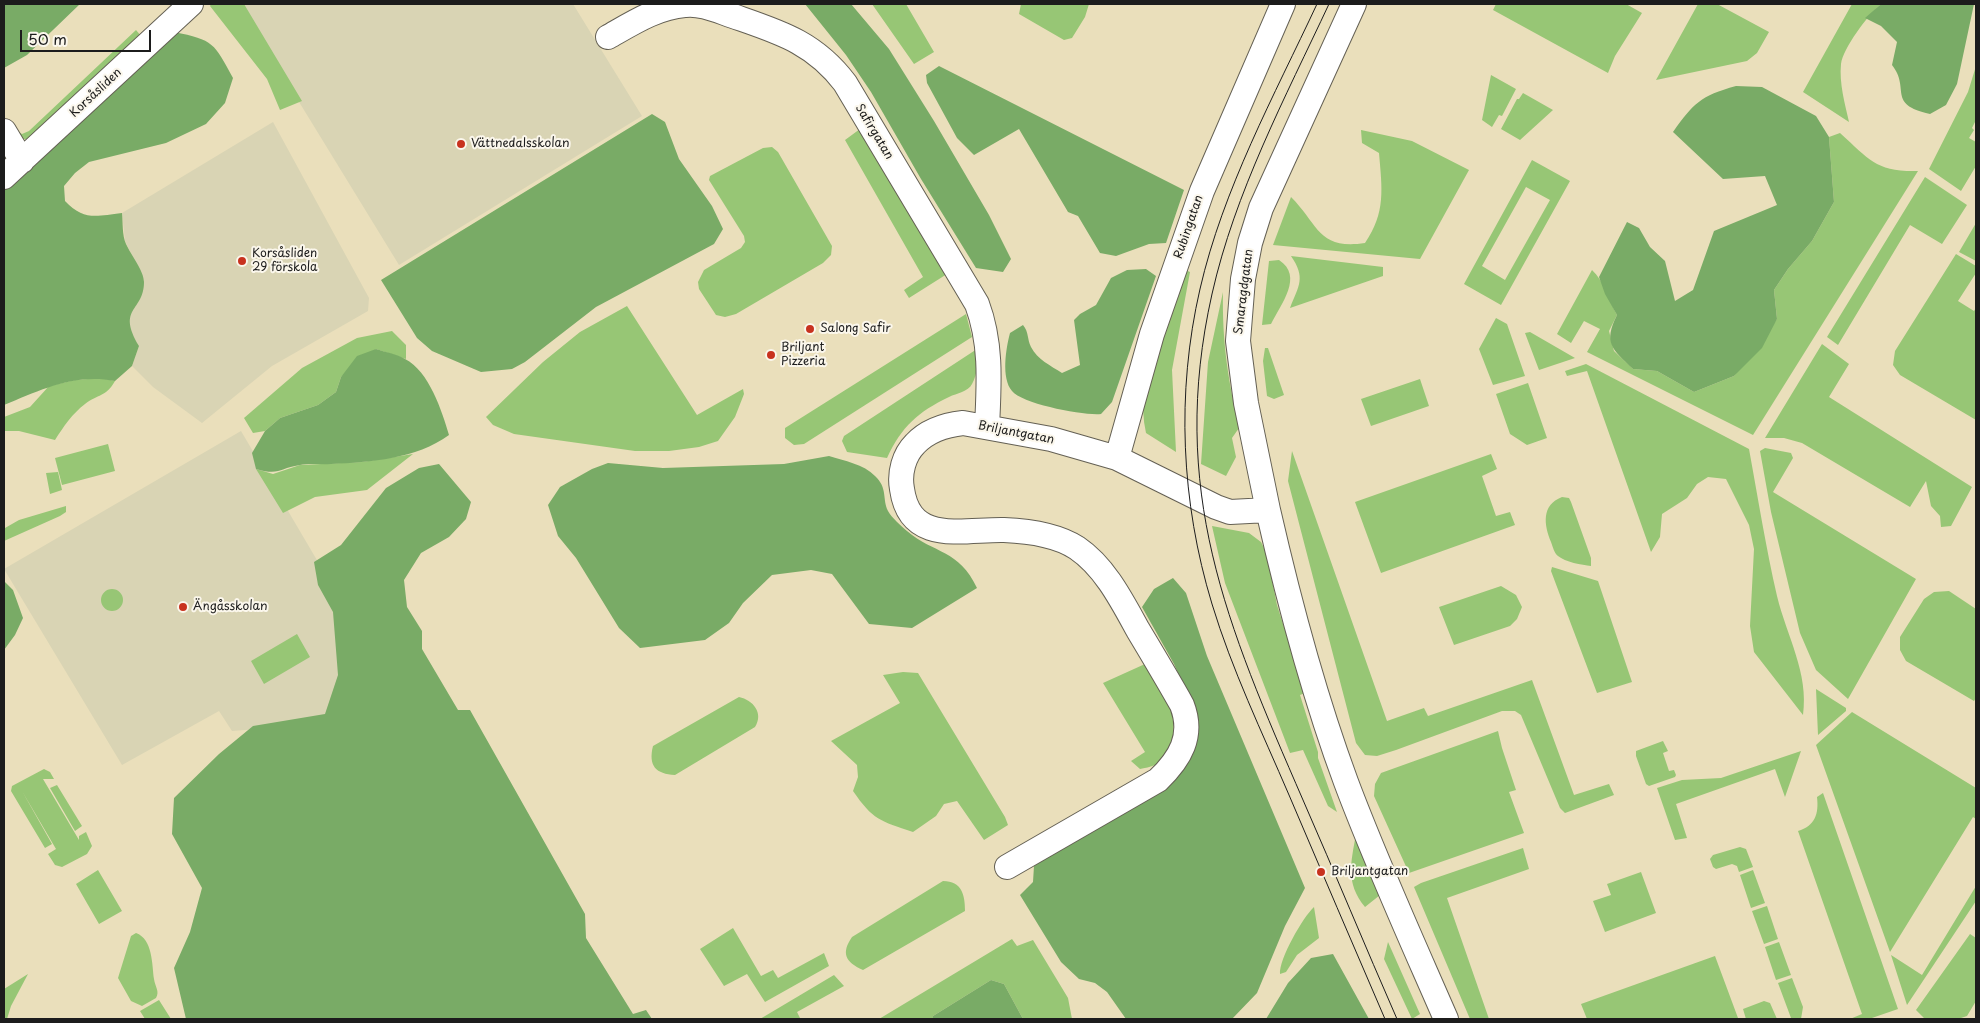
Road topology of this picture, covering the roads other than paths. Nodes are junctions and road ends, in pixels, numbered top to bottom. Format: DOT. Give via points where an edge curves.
graph roads {
  1 [pos="191,4"];
  2 [pos="1283,4"];
  3 [pos="1354,4"];
  4 [pos="608,37"];
  5 [pos="4,131"];
  6 [pos="22,161"];
  7 [pos="4,178"];
  8 [pos="987,427"];
  9 [pos="1116,458"];
  10 [pos="1268,510"];
  11 [pos="1006,867"];
  12 [pos="1446,1019"];
  1 -- 6 [label="street, Korsåsliden"];
  2 -- 9 [label="street, Rubingatan" via="1202,191 1152,334"];
  3 -- 10 [label="street, Smaragdgatan" via="1261,208 1243,280 1238,341 1240,365"];
  4 -- 8 [label="street, Safirgatan" via="662,10 686,5 703,7 787,34 832,66 977,304 989,347"];
  5 -- 6 [label="street"];
  6 -- 7 [label="street, Korsåsliden"];
  8 -- 9 [label="street, Briljantgatan" via="1051,439"];
  8 -- 11 [label="street, Briljantgatan" via="950,424 921,437 909,450 902,468 901,483 903,500 911,514 936,531 1035,533 1057,538 1078,548 1114,589 1187,716 1186,740 1179,756 1158,780"];
  9 -- 10 [label="street, Briljantgatan" via="1230,512"];
  10 -- 12 [label="street" via="1306,663 1345,779"];
}
